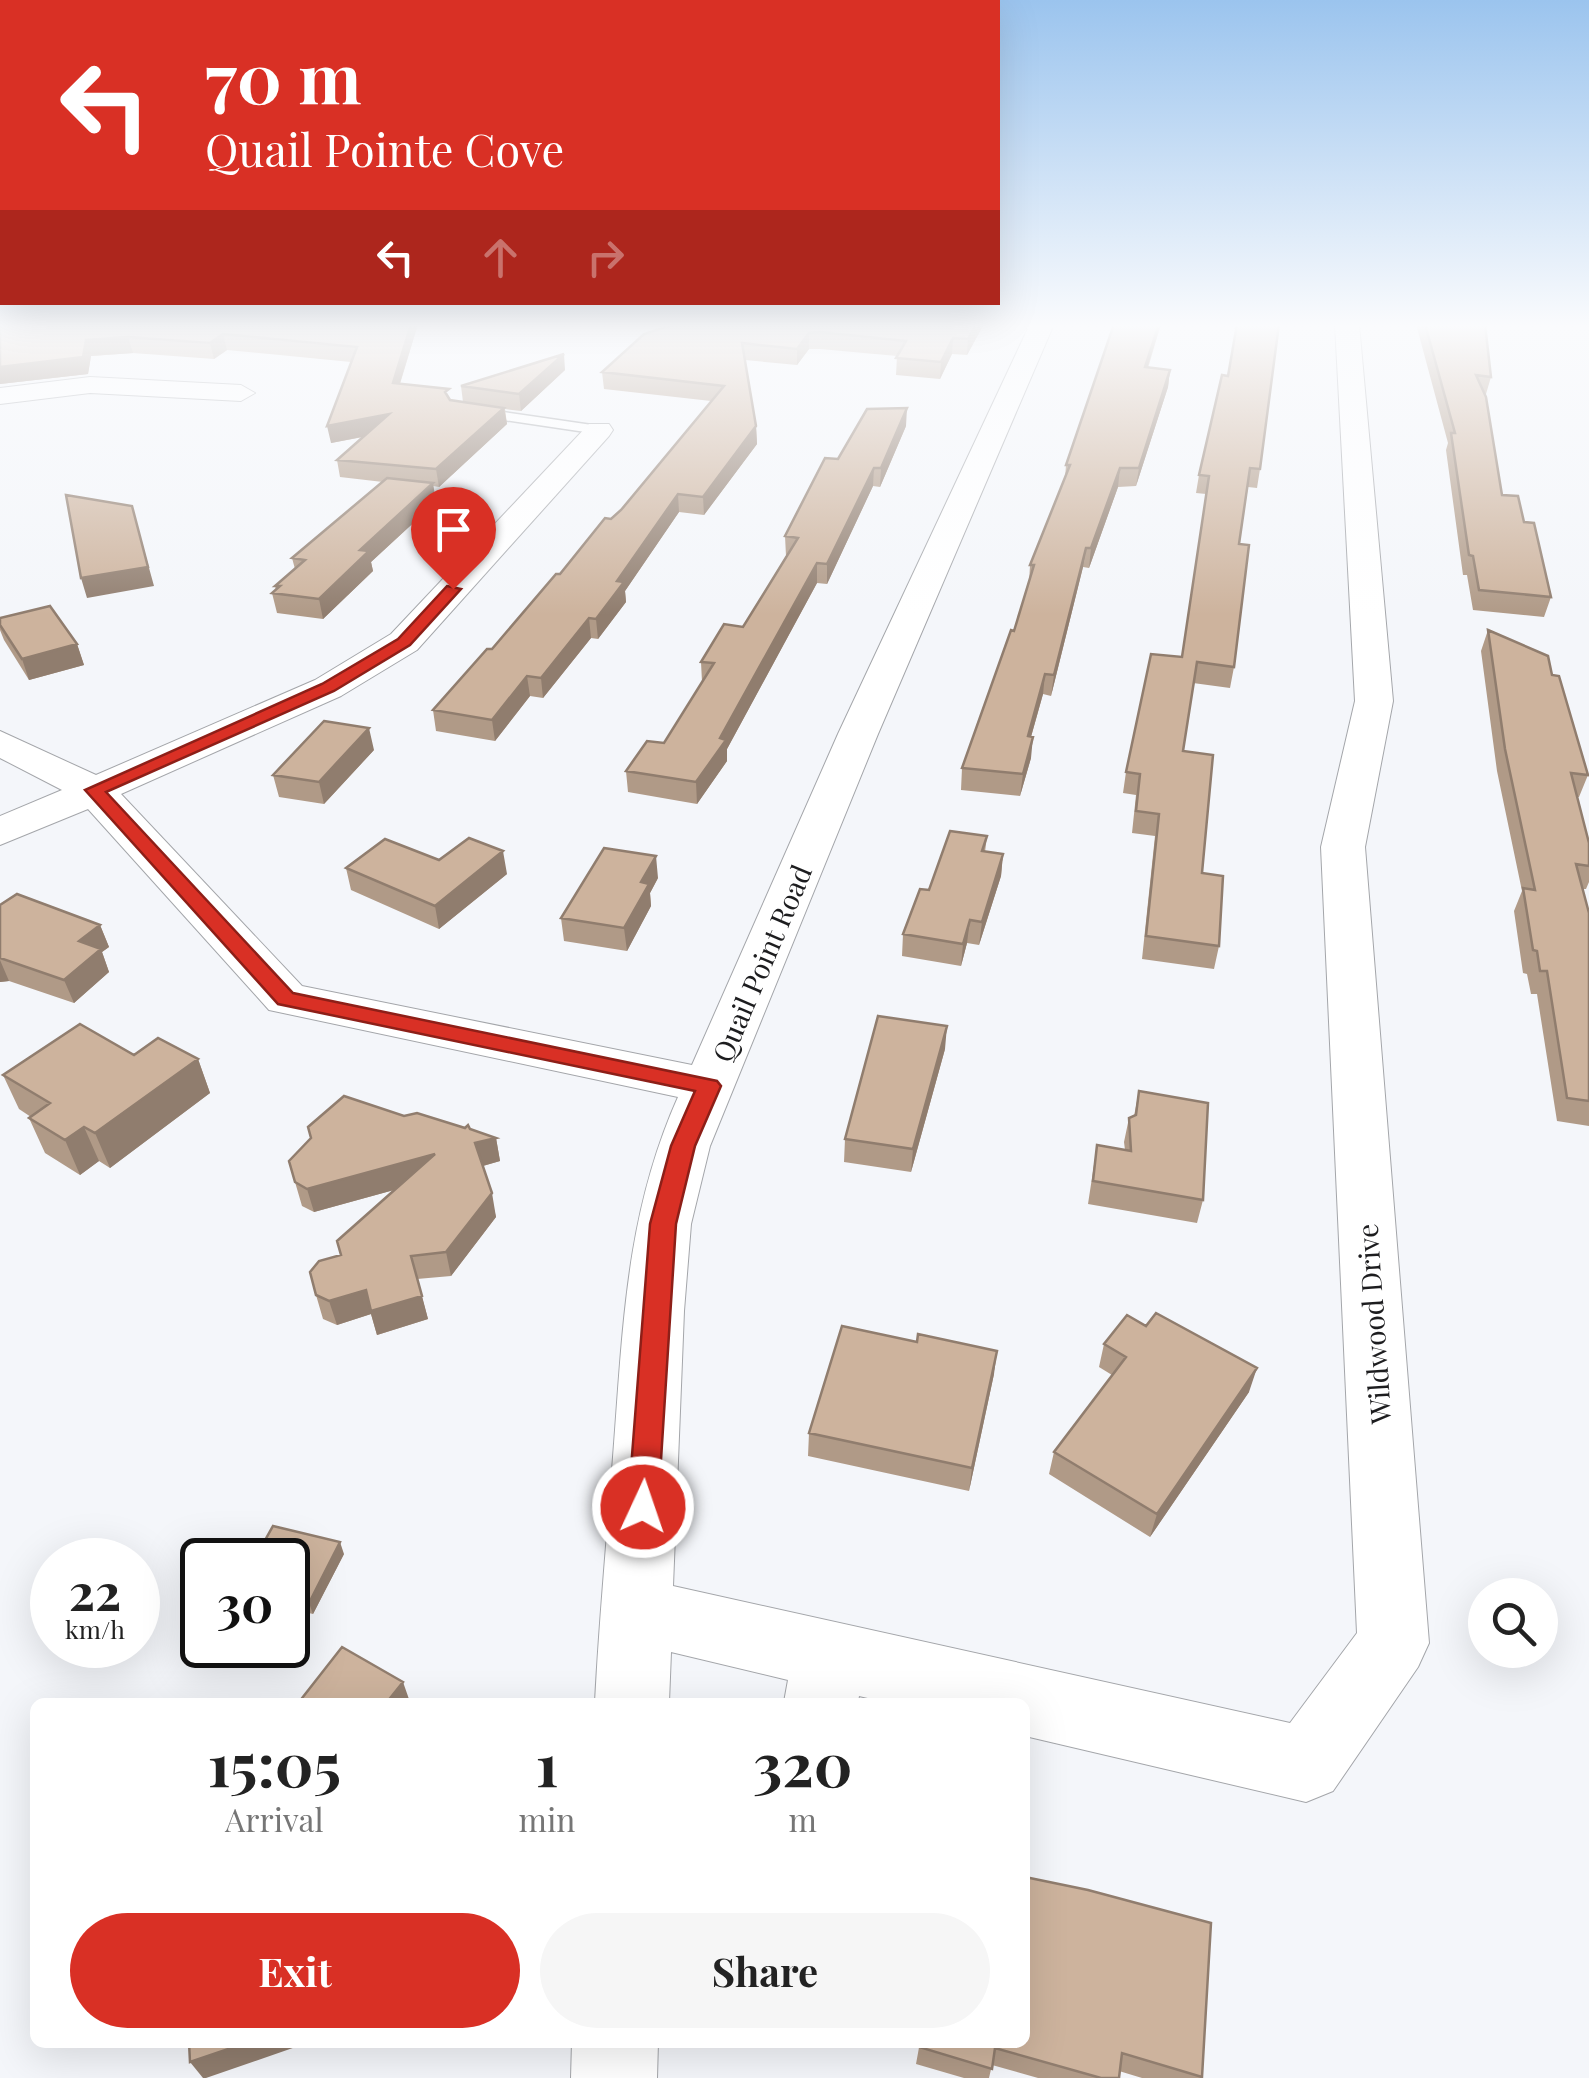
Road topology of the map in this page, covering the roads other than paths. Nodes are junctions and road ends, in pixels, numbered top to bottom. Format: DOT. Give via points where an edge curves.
graph roads {
  1 [pos="535,421"];
  2 [pos="998,421"];
  3 [pos="1355,421"];
  4 [pos="599,430"];
  5 [pos="0,743"];
  6 [pos="94,790"];
  7 [pos="0,832"];
  8 [pos="709,1086"];
  9 [pos="637,1611"];
  10 [pos="825,1680"];
  11 [pos="632,1698"];
  12 [pos="928,1698"];
  13 [pos="1030,1716"];
  14 [pos="615,2048"];
  15 [pos="614,2078"];
  1 -- 4 [label="lane"];
  2 -- 8 [label="street, Quail Point Road"];
  3 -- 13 [label="street, Wildwood Drive" via="1374,701 1343,847 1393,1643 1306,1764"];
  4 -- 6 [label="street" via="404,642 328,688"];
  5 -- 6 [label="street"];
  6 -- 7 [label="street"];
  6 -- 8 [label="street" via="286,999"];
  8 -- 9 [label="street, Quail Point Road" via="683,1146 663,1224"];
  9 -- 10 [label="street"];
  9 -- 11 [label="street, Quail Point Road"];
  10 -- 12 [label="street, Wildwood Drive"];
  14 -- 15 [label="street"];
}
